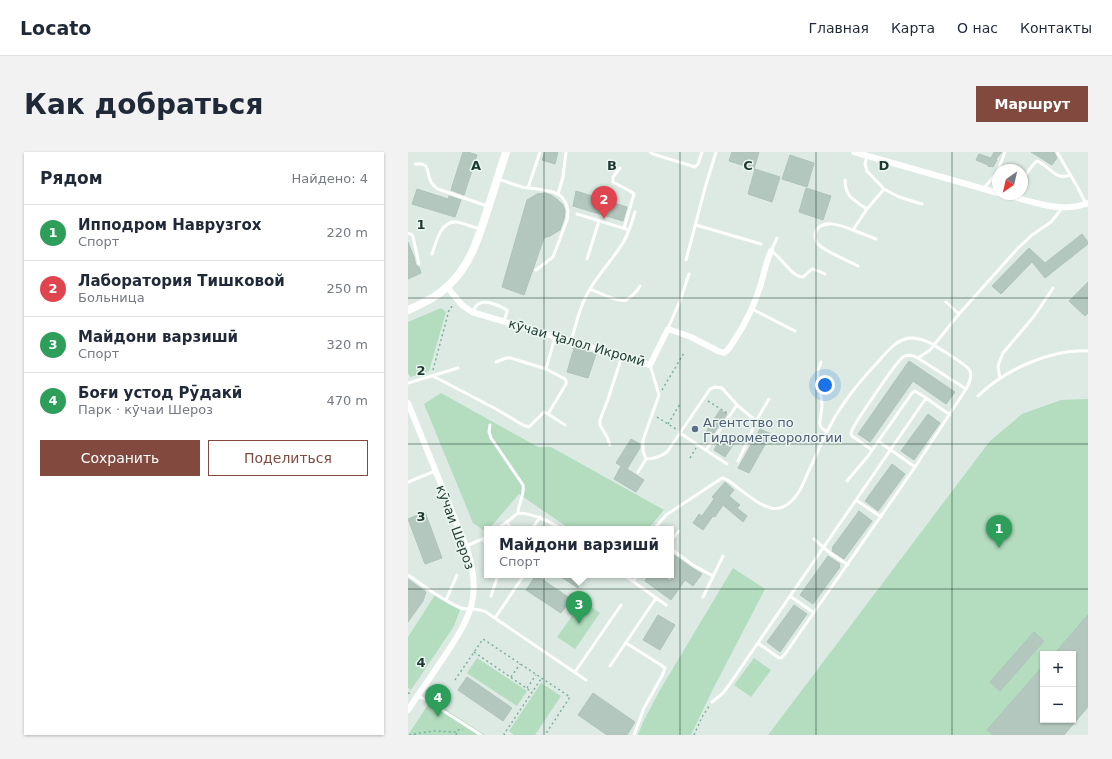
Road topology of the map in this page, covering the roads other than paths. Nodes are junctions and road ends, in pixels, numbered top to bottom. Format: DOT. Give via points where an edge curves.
graph roads {
  1 [pos="506,152"];
  2 [pos="540,152"];
  3 [pos="566,152"];
  4 [pos="650,152"];
  5 [pos="702,152"];
  6 [pos="716,152"];
  7 [pos="854,152"];
  8 [pos="1005,152"];
  9 [pos="1057,152"];
  10 [pos="867,156"];
  11 [pos="415,164"];
  12 [pos="1000,164"];
  13 [pos="620,168"];
  14 [pos="1028,172"];
  15 [pos="1070,175"];
  16 [pos="498,179"];
  17 [pos="992,179"];
  18 [pos="844,180"];
  19 [pos="528,188"];
  20 [pos="884,189"];
  21 [pos="983,189"];
  22 [pos="992,191"];
  23 [pos="558,194"];
  24 [pos="1028,200"];
  25 [pos="1087,203"];
  26 [pos="922,204"];
  27 [pos="488,207"];
  28 [pos="1063,207"];
  29 [pos="866,209"];
  30 [pos="635,212"];
  31 [pos="577,214"];
  32 [pos="599,221"];
  33 [pos="696,225"];
  34 [pos="624,228"];
  35 [pos="481,230"];
  36 [pos="629,230"];
  37 [pos="853,230"];
  38 [pos="408,233"];
  39 [pos="777,238"];
  40 [pos="876,239"];
  41 [pos="761,244"];
  42 [pos="771,251"];
  43 [pos="432,254"];
  44 [pos="587,259"];
  45 [pos="686,260"];
  46 [pos="419,264"];
  47 [pos="858,266"];
  48 [pos="536,270"];
  49 [pos="688,274"];
  50 [pos="825,274"];
  51 [pos="640,286"];
  52 [pos="447,287"];
  53 [pos="590,288"];
  54 [pos="1053,288"];
  55 [pos="946,302"];
  56 [pos="752,309"];
  57 [pos="408,310"];
  58 [pos="472,312"];
  59 [pos="959,314"];
  60 [pos="504,322"];
  61 [pos="668,329"];
  62 [pos="795,331"];
  63 [pos="555,337"];
  64 [pos="571,342"];
  65 [pos="934,345"];
  66 [pos="1088,351"];
  67 [pos="622,356"];
  68 [pos="918,358"];
  69 [pos="496,362"];
  70 [pos="821,362"];
  71 [pos="650,365"];
  72 [pos="458,368"];
  73 [pos="546,368"];
  74 [pos="433,376"];
  75 [pos="1000,378"];
  76 [pos="408,383"];
  77 [pos="966,389"];
  78 [pos="978,396"];
  79 [pos="926,398"];
  80 [pos="769,399"];
  81 [pos="408,403"];
  82 [pos="737,405"];
  83 [pos="548,414"];
  84 [pos="950,415"];
  85 [pos="756,421"];
  86 [pos="490,425"];
  87 [pos="565,425"];
  88 [pos="827,432"];
  89 [pos="680,433"];
  90 [pos="878,441"];
  91 [pos="610,445"];
  92 [pos="706,450"];
  93 [pos="872,450"];
  94 [pos="891,450"];
  95 [pos="646,458"];
  96 [pos="738,461"];
  97 [pos="727,464"];
  98 [pos="915,467"];
  99 [pos="435,471"];
  100 [pos="638,472"];
  101 [pos="847,481"];
  102 [pos="408,482"];
  103 [pos="856,500"];
  104 [pos="518,513"];
  105 [pos="540,517"];
  106 [pos="881,517"];
  107 [pos="507,522"];
  108 [pos="502,526"];
  109 [pos="509,526"];
  110 [pos="534,526"];
  111 [pos="556,526"];
  112 [pos="657,526"];
  113 [pos="679,531"];
  114 [pos="674,537"];
  115 [pos="483,538"];
  116 [pos="814,539"];
  117 [pos="466,546"];
  118 [pos="823,547"];
  119 [pos="674,551"];
  120 [pos="724,556"];
  121 [pos="848,565"];
  122 [pos="408,575"];
  123 [pos="457,575"];
  124 [pos="713,576"];
  125 [pos="497,578"];
  126 [pos="522,578"];
  127 [pos="628,578"];
  128 [pos="636,578"];
  129 [pos="633,581"];
  130 [pos="491,596"];
  131 [pos="790,596"];
  132 [pos="703,597"];
  133 [pos="656,598"];
  134 [pos="446,600"];
  135 [pos="621,605"];
  136 [pos="666,605"];
  137 [pos="471,609"];
  138 [pos="814,613"];
  139 [pos="495,618"];
  140 [pos="626,643"];
  141 [pos="758,643"];
  142 [pos="610,666"];
  143 [pos="575,672"];
  144 [pos="586,680"];
  145 [pos="417,696"];
  146 [pos="712,702"];
  147 [pos="408,710"];
  148 [pos="481,735"];
  149 [pos="634,735"];
  1 -- 16 [label="street"];
  2 -- 19 [label="lane"];
  3 -- 23 [label="lane"];
  4 -- 5 [label="lane" via="693,167 698,164"];
  6 -- 33 [label="lane"];
  7 -- 10 [label="street"];
  8 -- 12 [label="lane"];
  9 -- 15 [label="lane"];
  10 -- 20 [label="lane" via="867,171"];
  10 -- 21 [label="street"];
  11 -- 27 [label="lane" via="426,166 430,181 438,189"];
  13 -- 34 [label="lane" via="613,177 613,182 634,194"];
  14 -- 15 [label="lane" via="1037,161 1060,176"];
  15 -- 25 [label="lane"];
  16 -- 19 [label="lane"];
  16 -- 27 [label="street"];
  17 -- 21 [label="lane"];
  18 -- 29 [label="lane" via="848,195"];
  19 -- 23 [label="lane"];
  20 -- 26 [label="lane"];
  20 -- 29 [label="lane"];
  21 -- 22 [label="street"];
  23 -- 48 [label="lane" via="566,203 567,220 553,257"];
  24 -- 28 [label="street"];
  25 -- 28 [label="street"];
  27 -- 35 [label="street"];
  28 -- 59 [label="lane" via="1051,222 1018,248"];
  29 -- 37 [label="lane"];
  30 -- 36 [label="lane"];
  31 -- 32 [label="lane"];
  32 -- 34 [label="lane"];
  32 -- 44 [label="lane"];
  33 -- 41 [label="lane"];
  33 -- 45 [label="lane"];
  34 -- 36 [label="lane"];
  35 -- 43 [label="lane" via="458,222 450,223 440,232"];
  35 -- 52 [label="street" via="465,266"];
  36 -- 53 [label="lane"];
  37 -- 40 [label="lane"];
  37 -- 47 [label="lane" via="827,224 818,228 814,236 825,249"];
  38 -- 46 [label="lane" via="412,235"];
  39 -- 42 [label="lane"];
  42 -- 50 [label="lane" via="799,277 802,278 812,269"];
  42 -- 56 [label="street"];
  49 -- 61 [label="lane"];
  51 -- 53 [label="lane" via="623,301"];
  52 -- 57 [label="street"];
  52 -- 58 [label="street, кӯчаи Ҷалол Икромӣ" via="458,301"];
  53 -- 64 [label="lane"];
  54 -- 75 [label="lane" via="1035,315 1003,353 998,367"];
  55 -- 59 [label="lane"];
  56 -- 61 [label="street" via="747,321 724,353"];
  56 -- 62 [label="lane"];
  58 -- 60 [label="street, кӯчаи Ҷалол Икромӣ"];
  58 -- 60 [label="lane" via="480,303 491,304 508,311"];
  59 -- 65 [label="lane"];
  60 -- 63 [label="street, кӯчаи Ҷалол Икромӣ"];
  61 -- 71 [label="street, кӯчаи Ҷалол Икромӣ"];
  63 -- 64 [label="street, кӯчаи Ҷалол Икромӣ"];
  63 -- 73 [label="lane"];
  64 -- 67 [label="street, кӯчаи Ҷалол Икромӣ"];
  65 -- 68 [label="lane"];
  65 -- 77 [label="lane" via="969,370 970,379"];
  65 -- 88 [label="lane" via="924,340 910,339 902,340 892,348 852,392"];
  66 -- 75 [label="lane" via="1048,357 1026,364"];
  67 -- 71 [label="street, кӯчаи Ҷалол Икромӣ"];
  67 -- 91 [label="lane" via="600,420"];
  68 -- 77 [label="lane"];
  68 -- 93 [label="lane" via="911,355 899,362 852,431 852,436"];
  69 -- 73 [label="lane" via="511,358"];
  70 -- 88 [label="lane" via="817,377 822,403 820,425"];
  71 -- 95 [label="lane" via="659,395 645,435 643,451"];
  72 -- 74 [label="lane"];
  73 -- 83 [label="lane" via="566,381"];
  74 -- 76 [label="lane"];
  74 -- 83 [label="lane" via="525,426 531,425 544,412"];
  75 -- 78 [label="lane"];
  77 -- 84 [label="lane"];
  79 -- 84 [label="lane"];
  79 -- 90 [label="lane" via="915,391 912,393"];
  79 -- 94 [label="lane"];
  80 -- 85 [label="lane"];
  81 -- 99 [label="street, кӯчаи Шероз"];
  82 -- 85 [label="lane"];
  82 -- 89 [label="lane" via="720,387 710,389"];
  82 -- 92 [label="lane"];
  83 -- 87 [label="lane"];
  84 -- 98 [label="lane"];
  85 -- 96 [label="lane"];
  86 -- 104 [label="lane" via="491,438 523,486 524,492"];
  88 -- 112 [label="lane" via="800,490 786,506 768,508 722,478 666,515"];
  89 -- 92 [label="lane"];
  89 -- 95 [label="lane" via="664,455"];
  90 -- 93 [label="lane"];
  90 -- 94 [label="lane"];
  92 -- 97 [label="lane"];
  93 -- 101 [label="lane"];
  94 -- 98 [label="lane"];
  94 -- 103 [label="lane"];
  95 -- 100 [label="lane"];
  98 -- 106 [label="lane"];
  99 -- 102 [label="lane"];
  99 -- 117 [label="street, кӯчаи Шероз"];
  103 -- 106 [label="lane"];
  103 -- 118 [label="lane"];
  104 -- 105 [label="lane"];
  104 -- 107 [label="lane"];
  105 -- 110 [label="lane"];
  105 -- 111 [label="lane"];
  106 -- 121 [label="lane"];
  107 -- 108 [label="lane"];
  107 -- 109 [label="lane"];
  113 -- 114 [label="lane"];
  115 -- 117 [label="lane"];
  116 -- 118 [label="lane"];
  117 -- 137 [label="street, кӯчаи Шероз" via="474,580"];
  118 -- 121 [label="lane"];
  118 -- 131 [label="lane"];
  119 -- 124 [label="lane"];
  120 -- 124 [label="lane"];
  121 -- 138 [label="lane"];
  122 -- 134 [label="lane"];
  123 -- 134 [label="lane"];
  124 -- 132 [label="lane"];
  125 -- 130 [label="lane"];
  126 -- 139 [label="lane"];
  127 -- 129 [label="lane"];
  128 -- 129 [label="lane"];
  129 -- 133 [label="lane"];
  131 -- 138 [label="lane"];
  131 -- 141 [label="lane"];
  133 -- 136 [label="lane"];
  133 -- 140 [label="lane"];
  134 -- 137 [label="lane" via="462,608"];
  135 -- 143 [label="lane"];
  137 -- 139 [label="lane" via="484,611"];
  137 -- 145 [label="street, кӯчаи Шероз" via="460,633"];
  138 -- 141 [label="lane" via="781,658"];
  139 -- 143 [label="lane"];
  140 -- 142 [label="lane"];
  140 -- 149 [label="lane" via="665,668 644,708"];
  141 -- 146 [label="lane" via="726,689"];
  143 -- 144 [label="lane"];
  145 -- 147 [label="street, кӯчаи Шероз"];
  145 -- 148 [label="lane"];
}
